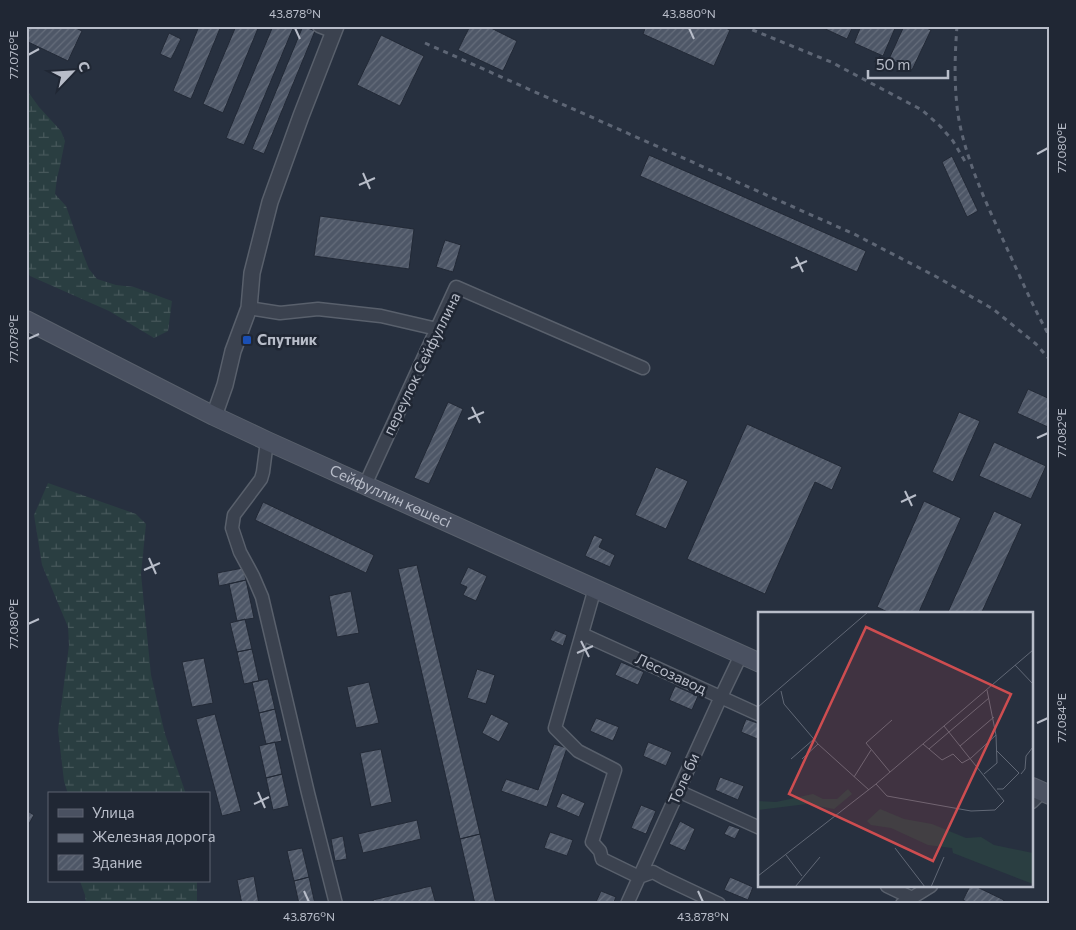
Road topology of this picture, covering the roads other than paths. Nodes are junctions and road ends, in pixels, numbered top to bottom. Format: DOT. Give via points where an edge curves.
graph roads {
  1 [pos="330,28"];
  2 [pos="249,308"];
  3 [pos="26,320"];
  4 [pos="437,328"];
  5 [pos="643,368"];
  6 [pos="214,416"];
  7 [pos="267,441"];
  8 [pos="365,485"];
  9 [pos="594,588"];
  10 [pos="582,634"];
  11 [pos="742,655"];
  12 [pos="758,662"];
  13 [pos="720,697"];
  14 [pos="758,714"];
  15 [pos="678,791"];
  16 [pos="758,827"];
  17 [pos="639,877"];
  18 [pos="890,888"];
  19 [pos="928,888"];
  20 [pos="907,901"];
  21 [pos="336,904"];
  22 [pos="627,904"];
  23 [pos="719,904"];
  1 -- 2 [label="street" via="270,202 252,273"];
  2 -- 4 [label="street" via="280,313 318,309 380,316"];
  2 -- 6 [label="street"];
  3 -- 6 [label="main road, Сейфуллин көшесі"];
  4 -- 5 [label="street, переулок Сейфуллина" via="456,286"];
  4 -- 8 [label="street, переулок Сейфуллина"];
  6 -- 7 [label="main road, Сейфуллин көшесі"];
  7 -- 8 [label="main road, Сейфуллин көшесі"];
  7 -- 21 [label="street" via="261,479 234,515 232,528 262,597"];
  8 -- 9 [label="main road, Сейфуллин көшесі"];
  9 -- 10 [label="street"];
  9 -- 11 [label="main road, Сейфуллин көшесі"];
  10 -- 13 [label="street, Лесозавод"];
  10 -- 17 [label="street" via="554,728 578,751 615,770 592,842 602,859"];
  11 -- 12 [label="main road, Сейфуллин көшесі"];
  11 -- 13 [label="street, Толе би"];
  13 -- 14 [label="street, Лесозавод"];
  13 -- 15 [label="street, Толе би"];
  15 -- 16 [label="street"];
  15 -- 17 [label="street, Толе би"];
  17 -- 22 [label="street, Толе би"];
  17 -- 23 [label="street" via="653,872"];
  18 -- 20 [label="street"];
  19 -- 20 [label="street"];
}
